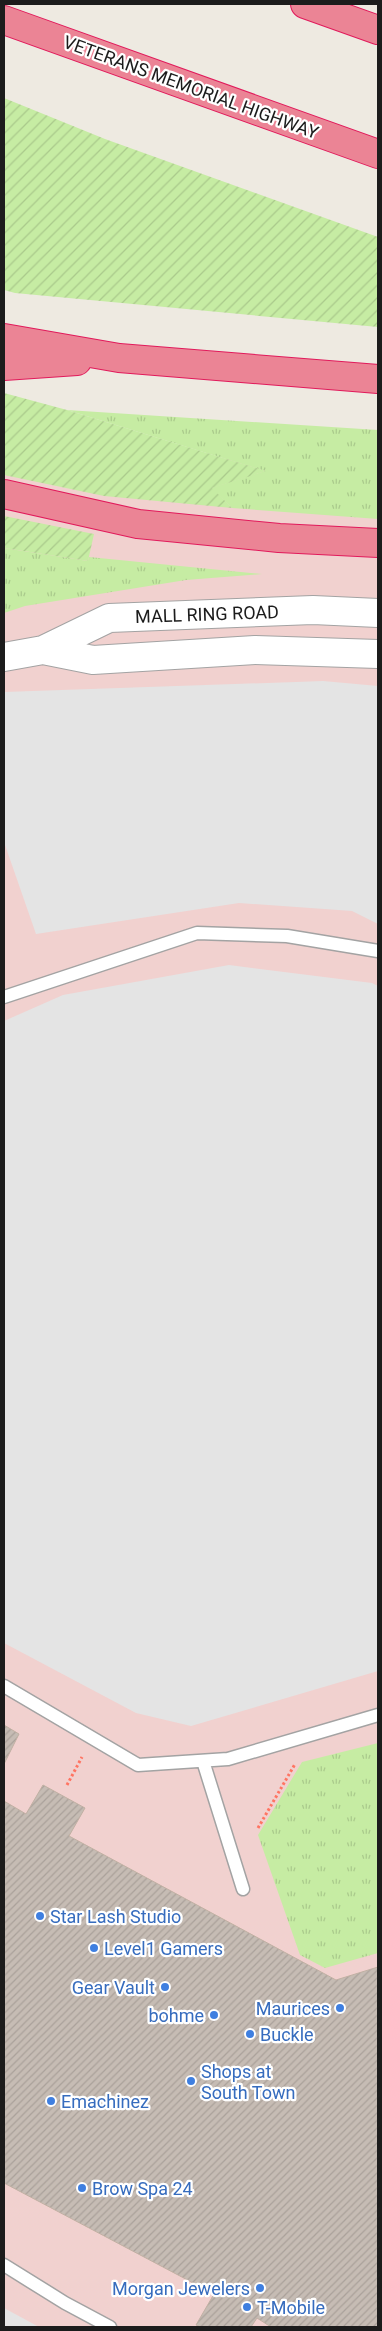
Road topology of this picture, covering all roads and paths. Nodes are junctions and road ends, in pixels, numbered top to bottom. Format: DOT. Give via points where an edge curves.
graph roads {
  1 [pos="304,4"];
  2 [pos="4,20"];
  3 [pos="378,30"];
  4 [pos="378,154"];
  5 [pos="4,338"];
  6 [pos="120,358"];
  7 [pos="4,366"];
  8 [pos="378,379"];
  9 [pos="4,494"];
  10 [pos="378,543"];
  11 [pos="378,613"];
  12 [pos="43,650"];
  13 [pos="378,654"];
  14 [pos="4,657"];
  15 [pos="378,951"];
  16 [pos="4,997"];
  17 [pos="4,1686"];
  18 [pos="378,1715"];
  19 [pos="83,1756"];
  20 [pos="300,1756"];
  21 [pos="203,1761"];
  22 [pos="67,1785"];
  23 [pos="258,1828"];
  24 [pos="243,1889"];
  25 [pos="4,2265"];
  26 [pos="110,2327"];
  1 -- 3 [label="highway"];
  2 -- 4 [label="highway, VETERANS MEMORIAL HIGHWAY"];
  5 -- 6 [label="highway"];
  6 -- 7 [label="highway"];
  6 -- 8 [label="highway"];
  9 -- 10 [label="highway" via="138,524 280,538"];
  11 -- 12 [label="street, MALL RING ROAD" via="313,610 109,618"];
  12 -- 13 [label="street, MALL RING ROAD" via="93,660 255,650"];
  12 -- 14 [label="street, MALL RING ROAD"];
  15 -- 16 [label="lane" via="287,936 197,933"];
  17 -- 21 [label="lane" via="138,1765"];
  18 -- 21 [label="lane" via="228,1759"];
  19 -- 22 [label="path"];
  20 -- 23 [label="path"];
  21 -- 24 [label="lane"];
  25 -- 26 [label="lane"];
}
